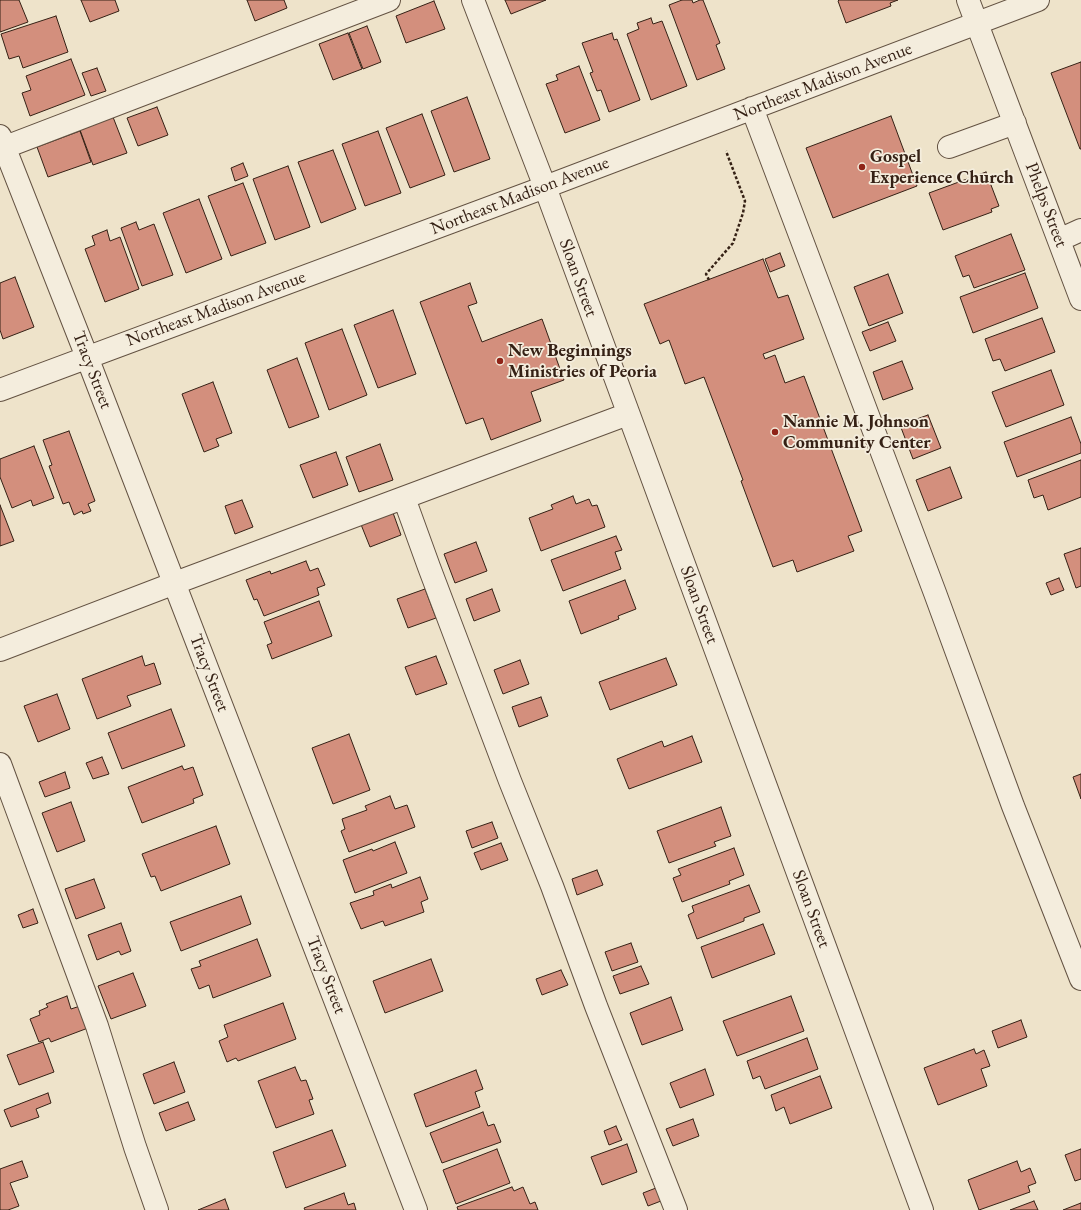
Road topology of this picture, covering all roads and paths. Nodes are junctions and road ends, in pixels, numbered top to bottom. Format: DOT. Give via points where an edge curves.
graph roads {
  1 [pos="389,0"];
  2 [pos="473,0"];
  3 [pos="968,0"];
  4 [pos="1038,0"];
  5 [pos="977,24"];
  6 [pos="752,108"];
  7 [pos="1014,123"];
  8 [pos="1,144"];
  9 [pos="949,147"];
  10 [pos="726,151"];
  11 [pos="545,187"];
  12 [pos="1081,230"];
  13 [pos="1059,240"];
  14 [pos="708,280"];
  15 [pos="1081,299"];
  16 [pos="87,357"];
  17 [pos="0,390"];
  18 [pos="628,414"];
  19 [pos="404,498"];
  20 [pos="175,583"];
  21 [pos="0,650"];
  22 [pos="0,764"];
  23 [pos="1081,979"];
  24 [pos="157,1210"];
  25 [pos="416,1210"];
  26 [pos="676,1210"];
  27 [pos="922,1210"];
  1 -- 8 [label="street"];
  2 -- 11 [label="street, Sloan Street"];
  3 -- 5 [label="street, Phelps Street"];
  4 -- 5 [label="street, Northeast Madison Avenue"];
  5 -- 6 [label="street, Northeast Madison Avenue"];
  5 -- 7 [label="street, Phelps Street"];
  6 -- 11 [label="street, Northeast Madison Avenue"];
  6 -- 23 [label="street" via="936,593 1013,806"];
  7 -- 9 [label="street"];
  7 -- 13 [label="street, Phelps Street"];
  8 -- 16 [label="street, Tracy Street"];
  10 -- 14 [label="path" via="745,201 733,243 706,274"];
  11 -- 16 [label="street, Northeast Madison Avenue"];
  11 -- 18 [label="street, Sloan Street"];
  12 -- 13 [label="street"];
  13 -- 15 [label="street, Phelps Street"];
  16 -- 17 [label="street, Northeast Madison Avenue"];
  16 -- 20 [label="street, Tracy Street"];
  18 -- 19 [label="street"];
  18 -- 27 [label="street, Sloan Street"];
  19 -- 20 [label="street"];
  19 -- 26 [label="street"];
  20 -- 21 [label="street"];
  20 -- 25 [label="street, Tracy Street"];
  22 -- 24 [label="street" via="97,1026"];
}
